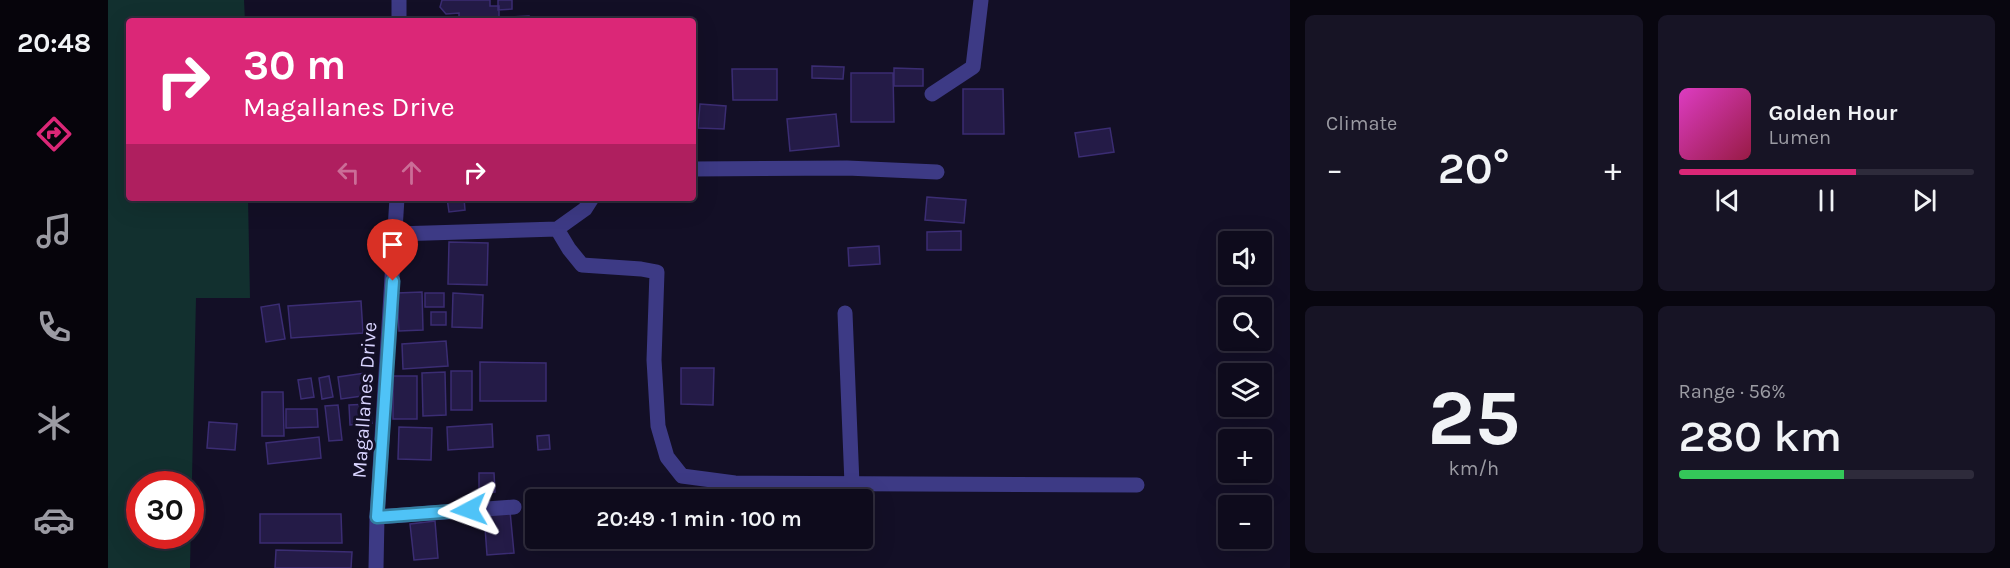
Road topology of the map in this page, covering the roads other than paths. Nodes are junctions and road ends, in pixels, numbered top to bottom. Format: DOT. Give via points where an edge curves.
graph roads {
  1 [pos="399,0"];
  2 [pos="981,0"];
  3 [pos="399,18"];
  4 [pos="932,94"];
  5 [pos="696,169"];
  6 [pos="937,172"];
  7 [pos="398,201"];
  8 [pos="590,201"];
  9 [pos="557,229"];
  10 [pos="396,234"];
  11 [pos="845,313"];
  12 [pos="852,484"];
  13 [pos="1137,485"];
  14 [pos="514,507"];
  15 [pos="377,517"];
  16 [pos="376,568"];
  1 -- 3 [label="street"];
  2 -- 4 [label="street" via="973,67"];
  5 -- 6 [label="street"];
  7 -- 10 [label="street, Magallanes Drive"];
  8 -- 9 [label="street"];
  9 -- 10 [label="street"];
  9 -- 12 [label="street" via="582,265 657,272 654,360 658,426 667,458 682,476 735,483"];
  10 -- 15 [label="street, Magallanes Drive"];
  11 -- 12 [label="street"];
  12 -- 13 [label="street"];
  14 -- 15 [label="street"];
  15 -- 16 [label="street, Magallanes Drive"];
}
